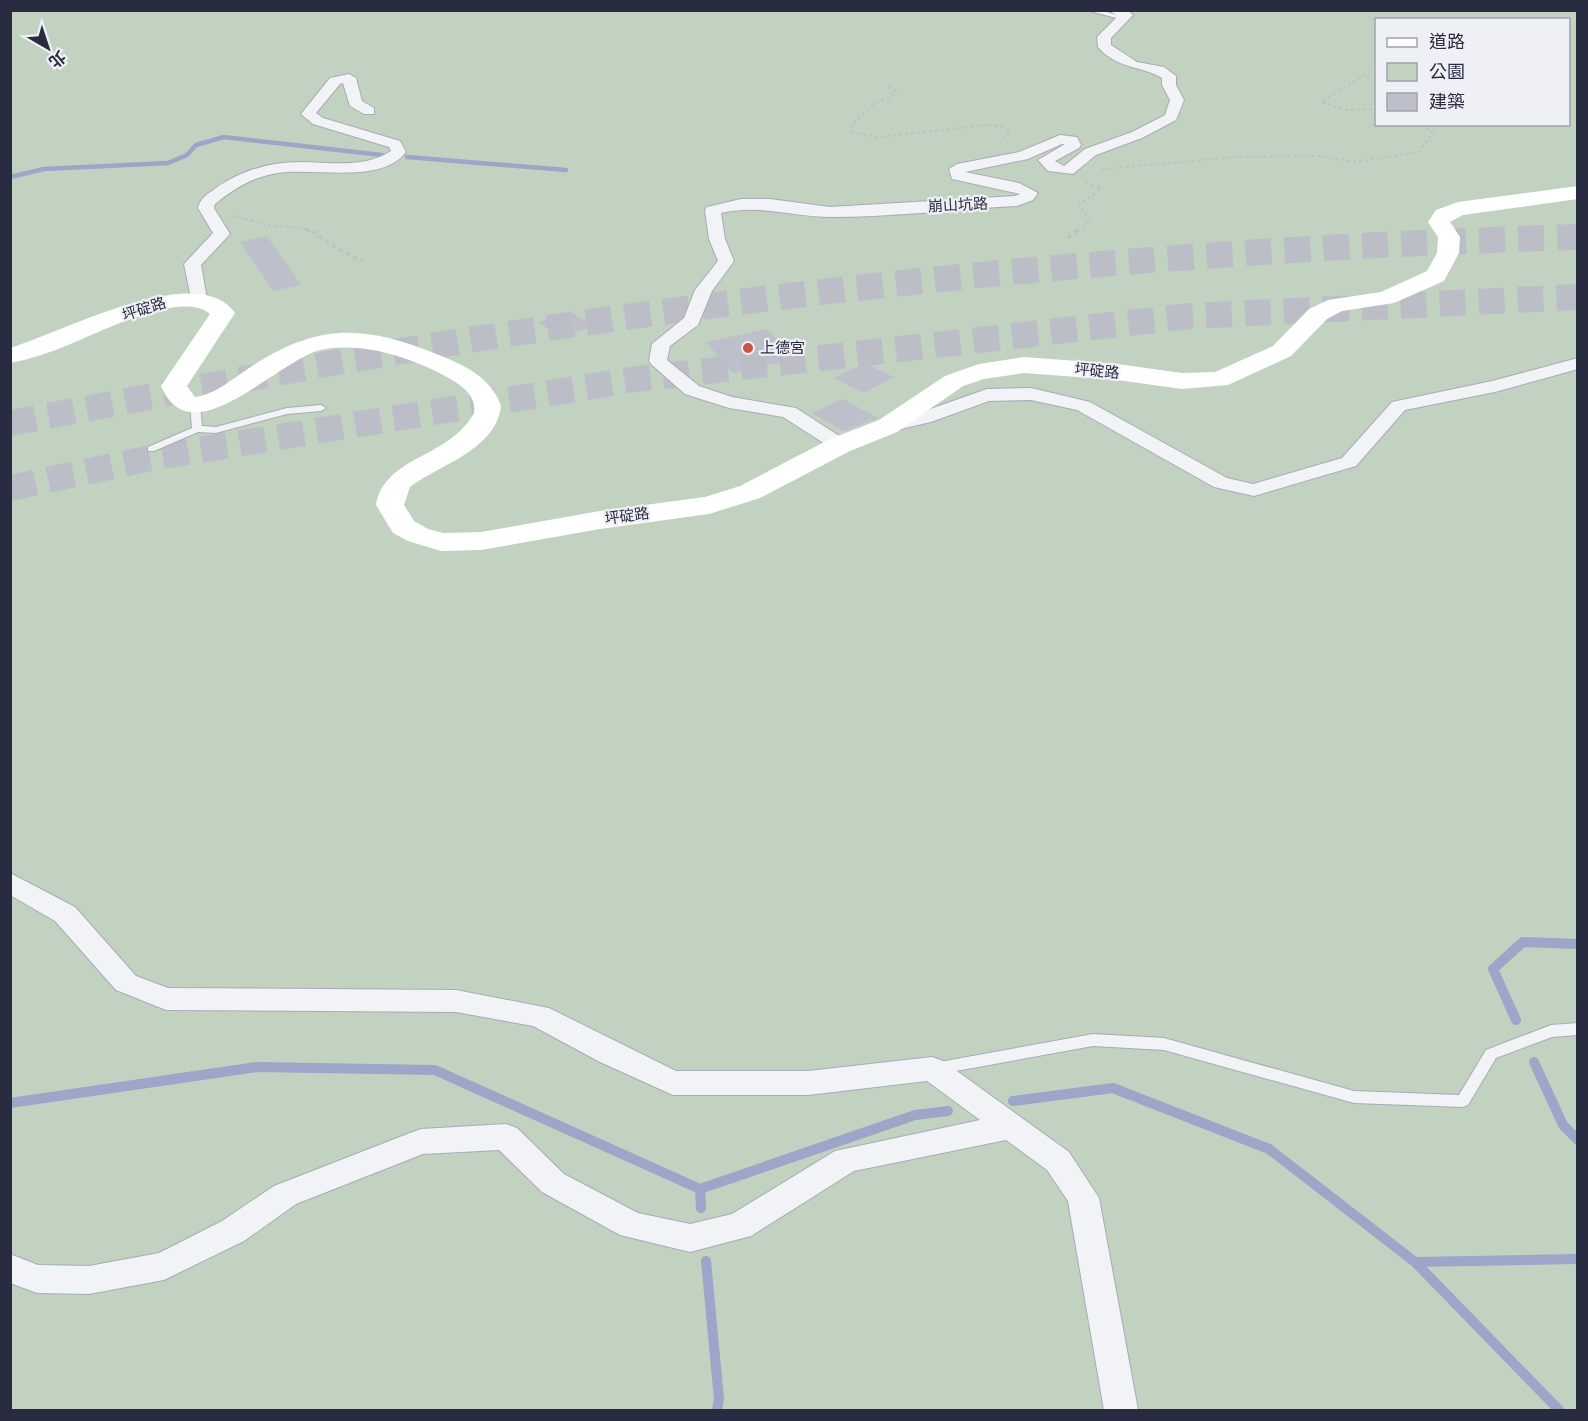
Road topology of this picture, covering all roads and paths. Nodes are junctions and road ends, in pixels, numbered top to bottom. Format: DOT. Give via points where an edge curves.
graph roads {
  1 [pos="1089,10"];
  2 [pos="1119,14"];
  3 [pos="1371,71"];
  4 [pos="888,87"];
  5 [pos="1375,109"];
  6 [pos="369,111"];
  7 [pos="1423,126"];
  8 [pos="996,146"];
  9 [pos="1071,176"];
  10 [pos="1578,192"];
  11 [pos="206,208"];
  12 [pos="1068,238"];
  13 [pos="362,261"];
  14 [pos="198,299"];
  15 [pos="10,356"];
  16 [pos="1578,363"];
  17 [pos="321,408"];
  18 [pos="196,417"];
  19 [pos="888,426"];
  20 [pos="840,445"];
  21 [pos="151,449"];
  22 [pos="10,882"];
  23 [pos="1578,1029"];
  24 [pos="932,1069"];
  25 [pos="1009,1127"];
  26 [pos="10,1268"];
  27 [pos="1121,1410"];
  1 -- 2 [label="lane"];
  2 -- 9 [label="street" via="1104,37 1105,47 1132,65 1169,76 1176,100 1171,117 1076,160"];
  3 -- 5 [label="path" via="1321,102 1346,110"];
  4 -- 8 [label="path" via="896,91 852,125 852,132 879,137 968,126 1004,127 1010,131"];
  6 -- 11 [label="street" via="355,103 350,78 334,81 308,114 318,122 395,144 399,152 388,162 253,173 226,186 207,202"];
  7 -- 9 [label="path" via="1433,133 1419,152 1399,157 1355,162 1319,156 1235,157"];
  9 -- 12 [label="path" via="1101,188 1079,205 1091,220"];
  9 -- 20 [label="street, 崩山坑路" via="1046,160 1074,145 1072,140 1060,139 1023,156 957,170 957,176 1030,193 1017,201 830,212 770,204 741,204 713,210 726,261 704,290 692,321 661,344 658,361 692,390 729,402 789,412"];
  10 -- 19 [label="main road, 坪碇路" via="1458,209 1444,215 1439,222 1449,237 1448,253 1436,276 1386,298 1336,305 1318,314 1282,351 1219,380 1182,381 1024,365 954,381"];
  11 -- 13 [label="path" via="316,233"];
  11 -- 14 [label="street" via="222,234 192,264"];
  14 -- 15 [label="main road, 坪碇路" via="148,306"];
  14 -- 18 [label="main road" via="223,313 174,386 178,397"];
  16 -- 19 [label="street" via="1399,406 1349,462 1254,490 1221,483 1083,406 1031,394 987,395 924,418"];
  17 -- 18 [label="lane" via="286,411 216,430"];
  18 -- 20 [label="main road, 坪碇路" via="214,399 309,345 345,340 388,345 445,367 469,381 485,399 487,416 441,459 400,481 390,505 404,527 441,542 481,541 709,505 750,492"];
  18 -- 21 [label="lane"];
  19 -- 20 [label="main road, 坪碇路"];
  22 -- 24 [label="street" via="65,914 126,983 166,999 456,1001 539,1016 673,1083 808,1083"];
  23 -- 24 [label="lane" via="1551,1030 1491,1054 1463,1101 1353,1096 1164,1044 1093,1040"];
  24 -- 25 [label="street"];
  25 -- 26 [label="street" via="846,1160 740,1226 690,1238 631,1225 553,1184 506,1137 421,1142 285,1195 233,1231 164,1266 89,1280 37,1279"];
  25 -- 27 [label="street" via="1058,1161 1083,1198"];
}
